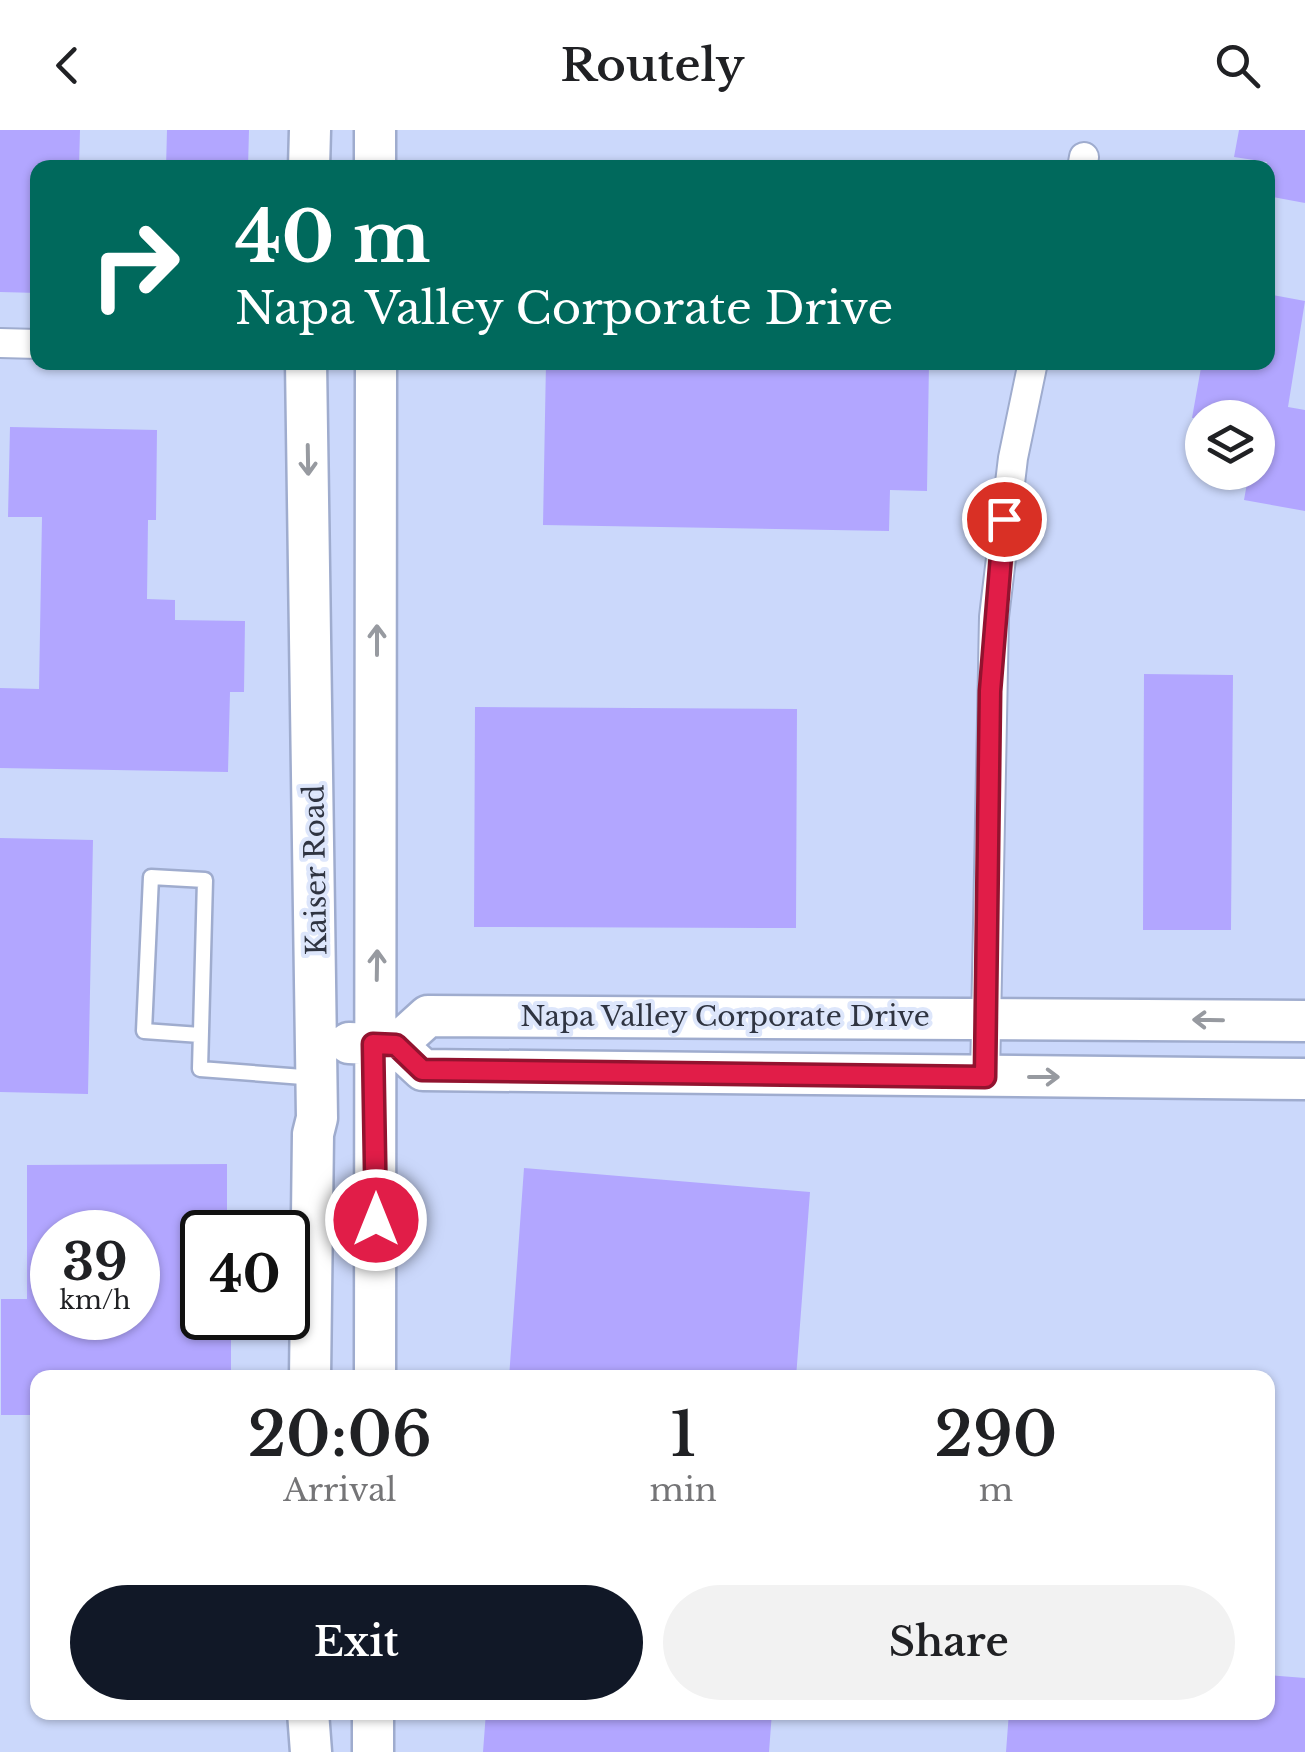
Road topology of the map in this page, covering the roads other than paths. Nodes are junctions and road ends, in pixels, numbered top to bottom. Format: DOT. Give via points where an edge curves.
graph roads {
  1 [pos="310,130"];
  2 [pos="375,130"];
  3 [pos="309,160"];
  4 [pos="375,160"];
  5 [pos="0,344"];
  6 [pos="30,344"];
  7 [pos="306,370"];
  8 [pos="376,370"];
  9 [pos="1031,370"];
  10 [pos="984,1017"];
  11 [pos="1305,1021"];
  12 [pos="200,1035"];
  13 [pos="385,1044"];
  14 [pos="316,1060"];
  15 [pos="985,1077"];
  16 [pos="1305,1080"];
  17 [pos="310,1370"];
  18 [pos="375,1370"];
  19 [pos="309,1720"];
  20 [pos="373,1720"];
  21 [pos="311,1752"];
  22 [pos="373,1752"];
  1 -- 3 [label="street"];
  2 -- 4 [label="street"];
  5 -- 6 [label="street"];
  7 -- 14 [label="street, Kaiser Road, one-way"];
  13 -- 8 [label="street, one-way" via="378,972"];
  9 -- 10 [label="street" via="994,617"];
  11 -- 10 [label="street, Napa Valley Corporate Drive, one-way"];
  10 -- 13 [label="street, Napa Valley Corporate Drive" via="428,1016"];
  10 -- 15 [label="street"];
  12 -- 12 [label="lane" via="205,880 151,877 144,1032"];
  12 -- 14 [label="lane" via="200,1069"];
  13 -- 14 [label="street"];
  13 -- 15 [label="street, Napa Valley Corporate Drive" via="422,1070"];
  13 -- 18 [label="street"];
  14 -- 17 [label="street, Kaiser Road"];
  15 -- 16 [label="street, Napa Valley Corporate Drive, one-way"];
  19 -- 21 [label="street"];
  20 -- 22 [label="street"];
}
